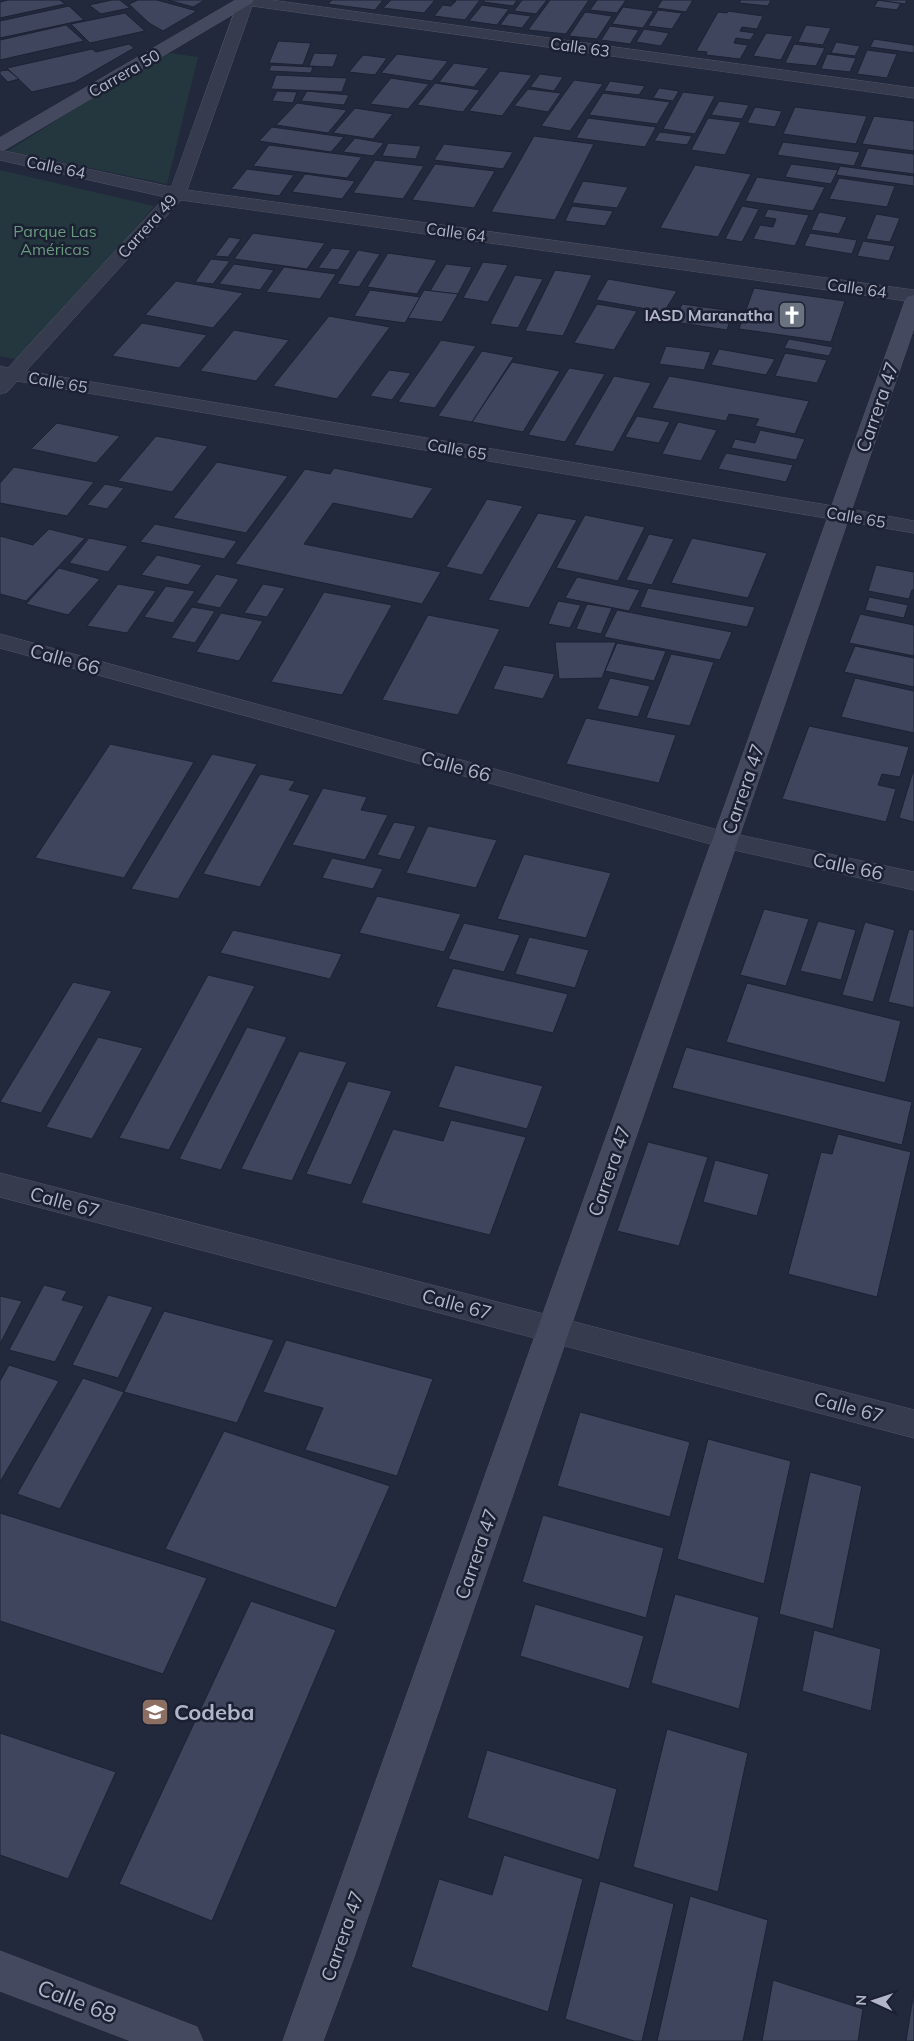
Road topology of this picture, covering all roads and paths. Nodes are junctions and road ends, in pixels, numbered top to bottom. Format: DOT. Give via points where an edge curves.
graph roads {
  1 [pos="247,0"];
  2 [pos="914,93"];
  3 [pos="0,146"];
  4 [pos="0,155"];
  5 [pos="177,194"];
  6 [pos="914,296"];
  7 [pos="914,301"];
  8 [pos="4,378"];
  9 [pos="839,513"];
  10 [pos="914,527"];
  11 [pos="0,641"];
  12 [pos="725,840"];
  13 [pos="914,880"];
  14 [pos="0,1185"];
  15 [pos="554,1330"];
  16 [pos="914,1424"];
  17 [pos="0,1971"];
  18 [pos="183,2041"];
  19 [pos="302,2041"];
  1 -- 2 [label="street, Calle 63"];
  1 -- 3 [label="street, Carrera 50"];
  1 -- 5 [label="street, Carrera 49"];
  4 -- 5 [label="street, Calle 64"];
  5 -- 6 [label="street, Calle 64"];
  5 -- 8 [label="street, Carrera 49"];
  7 -- 9 [label="street, Carrera 47"];
  8 -- 9 [label="street, Calle 65"];
  9 -- 10 [label="street, Calle 65"];
  9 -- 12 [label="street, Carrera 47"];
  11 -- 12 [label="street, Calle 66"];
  12 -- 13 [label="street, Calle 66"];
  12 -- 15 [label="street, Carrera 47"];
  14 -- 15 [label="street, Calle 67"];
  15 -- 16 [label="street, Calle 67"];
  15 -- 19 [label="street, Carrera 47" via="325,1984"];
  17 -- 18 [label="street, Calle 68"];
}
